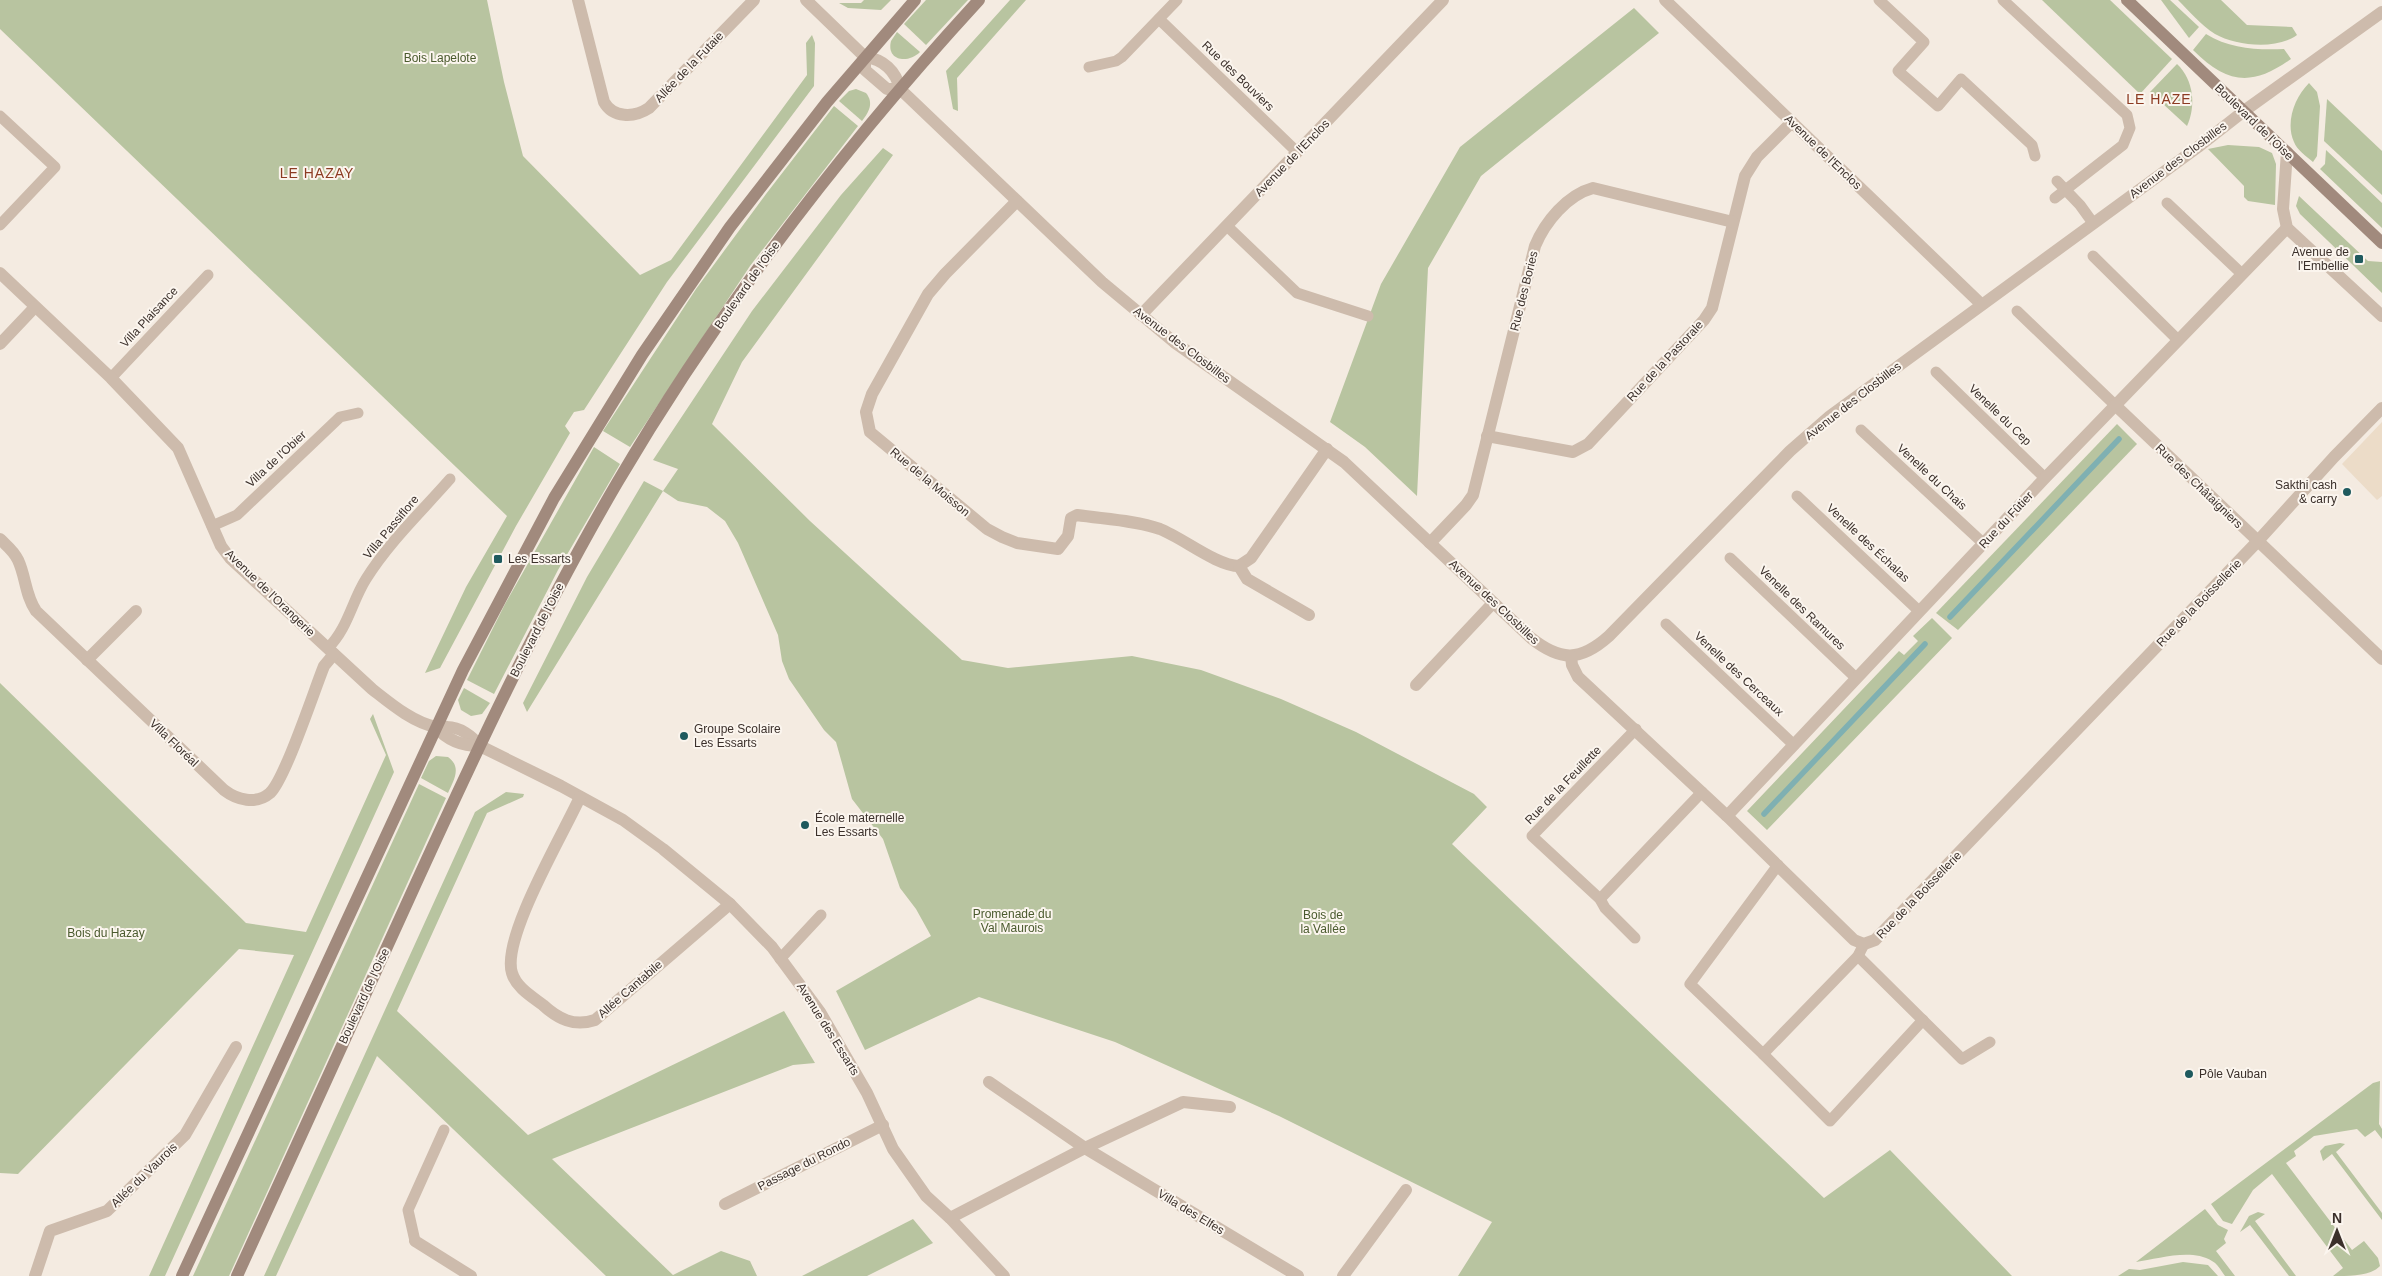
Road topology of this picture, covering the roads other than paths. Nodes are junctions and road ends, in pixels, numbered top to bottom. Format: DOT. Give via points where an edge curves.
graph roads {
  1 [pos="578,0"];
  2 [pos="754,0"];
  3 [pos="806,0"];
  4 [pos="915,0"];
  5 [pos="979,0"];
  6 [pos="1177,0"];
  7 [pos="1443,0"];
  8 [pos="1665,0"];
  9 [pos="1879,0"];
  10 [pos="2003,0"];
  11 [pos="2127,0"];
  12 [pos="2382,12"];
  13 [pos="1159,19"];
  14 [pos="865,57"];
  15 [pos="1089,67"];
  16 [pos="900,89"];
  17 [pos="2244,111"];
  18 [pos="0,116"];
  19 [pos="1792,122"];
  20 [pos="1298,152"];
  21 [pos="2287,152"];
  22 [pos="2035,156"];
  23 [pos="2057,181"];
  24 [pos="2066,190"];
  25 [pos="2055,198"];
  26 [pos="1017,201"];
  27 [pos="2167,203"];
  28 [pos="1732,222"];
  29 [pos="2093,223"];
  30 [pos="0,225"];
  31 [pos="1227,226"];
  32 [pos="2287,228"];
  33 [pos="2382,243"];
  34 [pos="2093,256"];
  35 [pos="0,273"];
  36 [pos="2242,274"];
  37 [pos="208,275"];
  38 [pos="1981,304"];
  39 [pos="35,307"];
  40 [pos="2017,311"];
  41 [pos="1141,315"];
  42 [pos="1368,316"];
  43 [pos="2382,316"];
  44 [pos="2177,339"];
  45 [pos="0,344"];
  46 [pos="1936,372"];
  47 [pos="111,378"];
  48 [pos="2115,405"];
  49 [pos="2382,408"];
  50 [pos="358,413"];
  51 [pos="1861,430"];
  52 [pos="1487,436"];
  53 [pos="1327,449"];
  54 [pos="2045,478"];
  55 [pos="450,479"];
  56 [pos="1797,496"];
  57 [pos="212,526"];
  58 [pos="0,539"];
  59 [pos="2257,542"];
  60 [pos="1430,543"];
  61 [pos="1984,544"];
  62 [pos="1730,558"];
  63 [pos="1239,566"];
  64 [pos="1493,603"];
  65 [pos="1920,610"];
  66 [pos="136,611"];
  67 [pos="1309,615"];
  68 [pos="1666,624"];
  69 [pos="331,651"];
  70 [pos="1571,656"];
  71 [pos="2382,659"];
  72 [pos="87,660"];
  73 [pos="1855,678"];
  74 [pos="1416,685"];
  75 [pos="436,727"];
  76 [pos="1636,729"];
  77 [pos="1794,745"];
  78 [pos="480,746"];
  79 [pos="1702,792"];
  80 [pos="580,797"];
  81 [pos="1727,816"];
  82 [pos="1778,865"];
  83 [pos="1600,898"];
  84 [pos="730,904"];
  85 [pos="821,915"];
  86 [pos="1635,938"];
  87 [pos="1864,944"];
  88 [pos="1858,956"];
  89 [pos="780,959"];
  90 [pos="1923,1020"];
  91 [pos="1990,1042"];
  92 [pos="236,1047"];
  93 [pos="1763,1054"];
  94 [pos="990,1082"];
  95 [pos="1230,1107"];
  96 [pos="883,1125"];
  97 [pos="444,1130"];
  98 [pos="1085,1148"];
  99 [pos="1406,1190"];
  100 [pos="725,1204"];
  101 [pos="950,1218"];
  102 [pos="415,1241"];
  103 [pos="35,1276"];
  104 [pos="182,1276"];
  105 [pos="237,1276"];
  106 [pos="471,1276"];
  107 [pos="1004,1276"];
  108 [pos="1298,1276"];
  109 [pos="1343,1276"];
  1 -- 2 [label="street, Allée de la Futaie" via="604,102 613,112 631,115 649,108"];
  3 -- 14 [label="street, Avenue des Closbilles"];
  4 -- 14 [label="main road"];
  5 -- 16 [label="main road, Boulevard de l'Oise"];
  6 -- 13 [label="lane"];
  7 -- 20 [label="street, Avenue de l'Enclos"];
  8 -- 19 [label="street, Avenue de l'Enclos"];
  9 -- 22 [label="lane" via="1924,42 1898,71 1938,106 1961,79 2032,145"];
  10 -- 24 [label="lane" via="2127,115 2130,128 2123,145"];
  11 -- 17 [label="main road, Boulevard de l'Oise"];
  12 -- 17 [label="street"];
  13 -- 15 [label="lane" via="1122,57"];
  13 -- 20 [label="lane, Rue des Bouviers"];
  14 -- 16 [label="street, Avenue des Closbilles" via="877,58 897,77"];
  14 -- 75 [label="main road" via="730,227 619,390 523,554"];
  16 -- 26 [label="street, Avenue des Closbilles"];
  16 -- 78 [label="main road, Boulevard de l'Oise" via="764,260 655,422 561,582"];
  17 -- 21 [label="main road, Boulevard de l'Oise"];
  17 -- 29 [label="street, Avenue des Closbilles"];
  18 -- 30 [label="lane" via="55,168"];
  19 -- 28 [label="street, Rue de la Pastorale" via="1744,176"];
  19 -- 38 [label="street, Avenue de l'Enclos"];
  20 -- 31 [label="street, Avenue de l'Enclos"];
  21 -- 32 [label="street" via="2283,209"];
  21 -- 33 [label="main road, Boulevard de l'Oise"];
  23 -- 24 [label="lane"];
  24 -- 25 [label="lane"];
  24 -- 29 [label="lane"];
  26 -- 41 [label="street, Avenue des Closbilles"];
  26 -- 63 [label="street, Rue de la Moisson" via="928,294 867,405 866,420 870,432 987,529 1017,543 1058,548 1068,536 1071,518 1077,515 1157,528 1226,565"];
  27 -- 36 [label="lane"];
  28 -- 52 [label="street, Rue de la Pastorale" via="1712,308 1588,444 1573,452"];
  28 -- 52 [label="street, Rue des Bories" via="1602,189 1586,190 1568,202 1541,232 1535,246"];
  29 -- 38 [label="street, Avenue des Closbilles"];
  31 -- 41 [label="street, Avenue de l'Enclos"];
  31 -- 42 [label="lane" via="1297,292"];
  32 -- 36 [label="street, Rue du Fûtier"];
  32 -- 43 [label="street"];
  34 -- 44 [label="lane"];
  35 -- 39 [label="street, Avenue de l'Orangerie"];
  36 -- 44 [label="street, Rue du Fûtier"];
  37 -- 47 [label="lane, Villa Plaisance"];
  38 -- 70 [label="street, Avenue des Closbilles" via="1812,431 1609,636 1587,652"];
  39 -- 45 [label="street"];
  39 -- 47 [label="street, Avenue de l'Orangerie"];
  40 -- 48 [label="lane, Rue des Châtaigniers"];
  41 -- 53 [label="street, Avenue des Closbilles" via="1174,342"];
  44 -- 48 [label="street, Rue du Fûtier"];
  46 -- 54 [label="lane, Venelle du Cep"];
  47 -- 57 [label="street, Avenue de l'Orangerie" via="178,448"];
  48 -- 54 [label="street, Rue du Fûtier"];
  48 -- 59 [label="street, Rue des Châtaigniers"];
  49 -- 59 [label="street, Rue de la Boissellerie"];
  50 -- 57 [label="lane, Villa de l'Obier" via="340,417 237,514"];
  51 -- 61 [label="lane, Venelle du Chais"];
  52 -- 60 [label="street, Rue des Bories" via="1473,495"];
  53 -- 60 [label="street, Avenue des Closbilles" via="1359,474"];
  53 -- 63 [label="street" via="1251,558"];
  54 -- 61 [label="street, Rue du Fûtier"];
  55 -- 69 [label="lane, Villa Passiflore" via="380,558 365,581"];
  56 -- 65 [label="lane, Venelle des Échalas"];
  57 -- 69 [label="street, Avenue de l'Orangerie" via="230,558"];
  58 -- 72 [label="street, Villa Floréal" via="18,560 28,600"];
  59 -- 71 [label="street, Rue des Châtaigniers"];
  59 -- 87 [label="street, Rue de la Boissellerie" via="1882,933"];
  60 -- 64 [label="street, Avenue des Closbilles"];
  61 -- 65 [label="street, Rue du Fûtier"];
  62 -- 73 [label="lane, Venelle des Ramures"];
  63 -- 67 [label="street" via="1247,579"];
  64 -- 70 [label="street, Avenue des Closbilles" via="1548,651"];
  64 -- 74 [label="street"];
  65 -- 73 [label="street, Rue du Fûtier"];
  66 -- 72 [label="street"];
  68 -- 77 [label="lane, Venelle des Cerceaux"];
  69 -- 72 [label="street, Villa Floréal" via="283,770 270,792 254,800 242,799 224,790"];
  69 -- 75 [label="street, Avenue de l'Orangerie" via="394,706"];
  70 -- 76 [label="street, Rue de la Boissellerie" via="1578,678"];
  73 -- 77 [label="street, Rue du Fûtier"];
  75 -- 78 [label="street, Avenue de l'Orangerie" via="443,736 467,746"];
  75 -- 104 [label="main road"];
  76 -- 79 [label="street, Rue de la Boissellerie"];
  76 -- 83 [label="lane, Rue de la Feuillette" via="1532,836"];
  77 -- 81 [label="street, Rue du Fûtier"];
  78 -- 80 [label="street, Avenue des Essarts"];
  78 -- 105 [label="main road, Boulevard de l'Oise"];
  79 -- 81 [label="street, Rue de la Boissellerie"];
  79 -- 83 [label="lane"];
  80 -- 84 [label="street, Avenue des Essarts" via="623,820"];
  80 -- 84 [label="street, Allée Cantabile" via="517,928 509,962 518,985 554,1015 575,1023 594,1020"];
  81 -- 82 [label="street, Rue de la Boissellerie"];
  82 -- 87 [label="street, Rue de la Boissellerie" via="1854,940"];
  82 -- 93 [label="lane" via="1690,984"];
  83 -- 86 [label="lane, Rue de la Feuillette" via="1605,908"];
  84 -- 89 [label="street, Avenue des Essarts"];
  85 -- 89 [label="lane"];
  87 -- 88 [label="lane"];
  88 -- 90 [label="lane"];
  88 -- 93 [label="lane"];
  89 -- 96 [label="street, Avenue des Essarts" via="820,1012"];
  90 -- 91 [label="lane" via="1962,1059"];
  90 -- 93 [label="lane" via="1830,1120"];
  92 -- 103 [label="street, Allée du Vaurois" via="185,1135 107,1211 50,1231"];
  94 -- 98 [label="street, Villa des Elfes"];
  95 -- 98 [label="street" via="1183,1102"];
  96 -- 100 [label="street, Passage du Rondo"];
  96 -- 101 [label="street, Avenue des Essarts" via="893,1149 926,1196"];
  97 -- 102 [label="lane" via="408,1210"];
  98 -- 101 [label="street"];
  98 -- 108 [label="street, Villa des Elfes"];
  99 -- 109 [label="street"];
  101 -- 107 [label="street, Avenue des Essarts"];
  102 -- 106 [label="street"];
}
